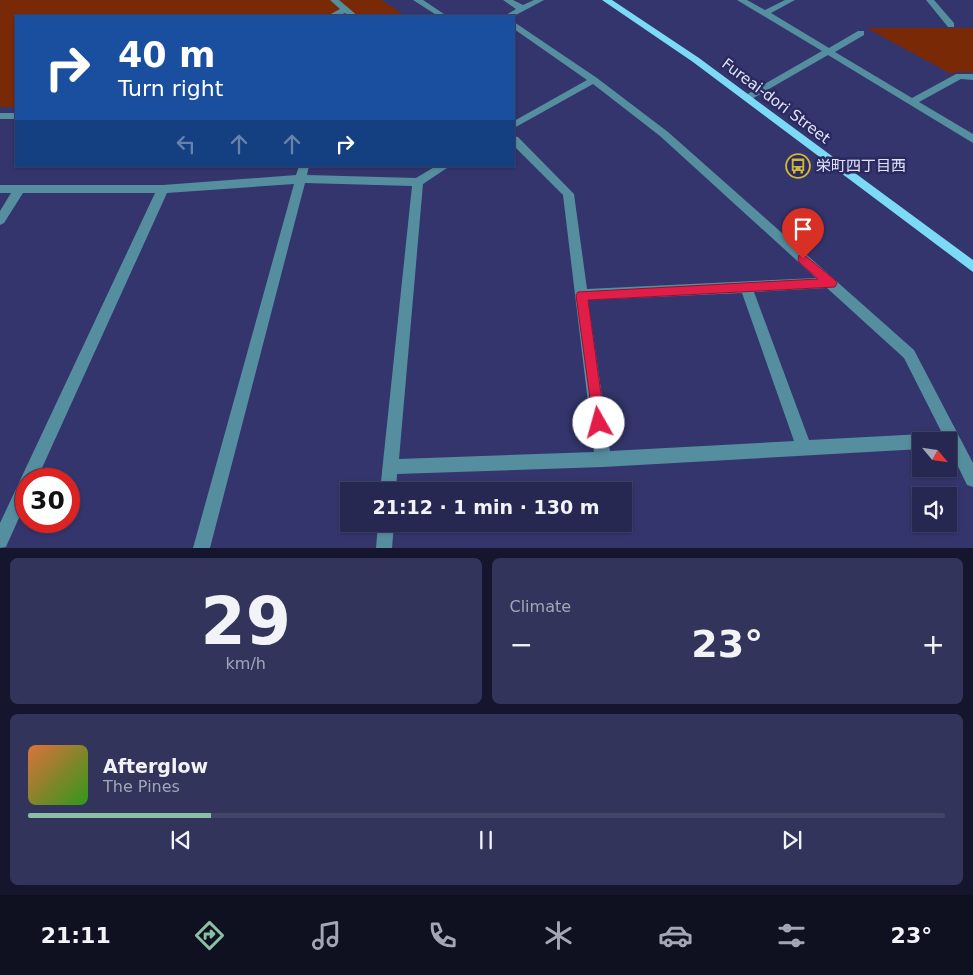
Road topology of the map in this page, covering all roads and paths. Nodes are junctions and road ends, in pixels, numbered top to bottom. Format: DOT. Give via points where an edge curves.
graph roads {
  1 [pos="334,0"];
  2 [pos="417,0"];
  3 [pos="507,0"];
  4 [pos="540,0"];
  5 [pos="606,0"];
  6 [pos="741,0"];
  7 [pos="791,0"];
  8 [pos="930,0"];
  9 [pos="523,9"];
  10 [pos="346,10"];
  11 [pos="765,13"];
  12 [pos="334,15"];
  13 [pos="353,15"];
  14 [pos="441,15"];
  15 [pos="510,15"];
  16 [pos="951,25"];
  17 [pos="515,26"];
  18 [pos="861,33"];
  19 [pos="829,52"];
  20 [pos="973,76"];
  21 [pos="594,80"];
  22 [pos="747,98"];
  23 [pos="913,101"];
  24 [pos="0,116"];
  25 [pos="15,116"];
  26 [pos="515,124"];
  27 [pos="973,139"];
  28 [pos="515,141"];
  29 [pos="443,167"];
  30 [pos="302,173"];
  31 [pos="418,182"];
  32 [pos="163,189"];
  33 [pos="0,190"];
  34 [pos="20,190"];
  35 [pos="0,220"];
  36 [pos="973,267"];
  37 [pos="831,283"];
  38 [pos="747,288"];
  39 [pos="582,295"];
  40 [pos="950,432"];
  41 [pos="912,442"];
  42 [pos="804,447"];
  43 [pos="958,448"];
  44 [pos="603,459"];
  45 [pos="390,467"];
  46 [pos="34,468"];
  47 [pos="973,479"];
  48 [pos="389,482"];
  49 [pos="15,508"];
  50 [pos="385,532"];
  51 [pos="0,541"];
  52 [pos="201,548"];
  53 [pos="384,548"];
  1 -- 10 [label="street"];
  2 -- 14 [label="street"];
  3 -- 9 [label="street"];
  4 -- 9 [label="street"];
  5 -- 22 [label="main road, Fureai-dori Street"];
  6 -- 11 [label="street"];
  7 -- 11 [label="street"];
  8 -- 16 [label="street"];
  9 -- 15 [label="street"];
  10 -- 12 [label="street"];
  10 -- 13 [label="street"];
  11 -- 19 [label="street"];
  17 -- 21 [label="street"];
  18 -- 19 [label="street"];
  19 -- 22 [label="street"];
  19 -- 23 [label="street"];
  20 -- 23 [label="street" via="958,76"];
  21 -- 26 [label="street"];
  21 -- 37 [label="street" via="664,134"];
  22 -- 36 [label="main road, Fureai-dori Street"];
  23 -- 27 [label="street"];
  24 -- 25 [label="street"];
  28 -- 39 [label="street" via="568,194"];
  29 -- 31 [label="street"];
  30 -- 31 [label="street"];
  30 -- 32 [label="street"];
  30 -- 52 [label="street"];
  31 -- 45 [label="street"];
  32 -- 34 [label="street"];
  32 -- 46 [label="street"];
  33 -- 34 [label="street"];
  34 -- 35 [label="street"];
  37 -- 38 [label="street"];
  37 -- 40 [label="street" via="909,354"];
  38 -- 39 [label="street"];
  38 -- 42 [label="street"];
  39 -- 44 [label="street"];
  41 -- 42 [label="street"];
  42 -- 44 [label="street"];
  43 -- 47 [label="street"];
  44 -- 45 [label="street"];
  45 -- 48 [label="street"];
  49 -- 51 [label="street"];
  50 -- 53 [label="street"];
}
